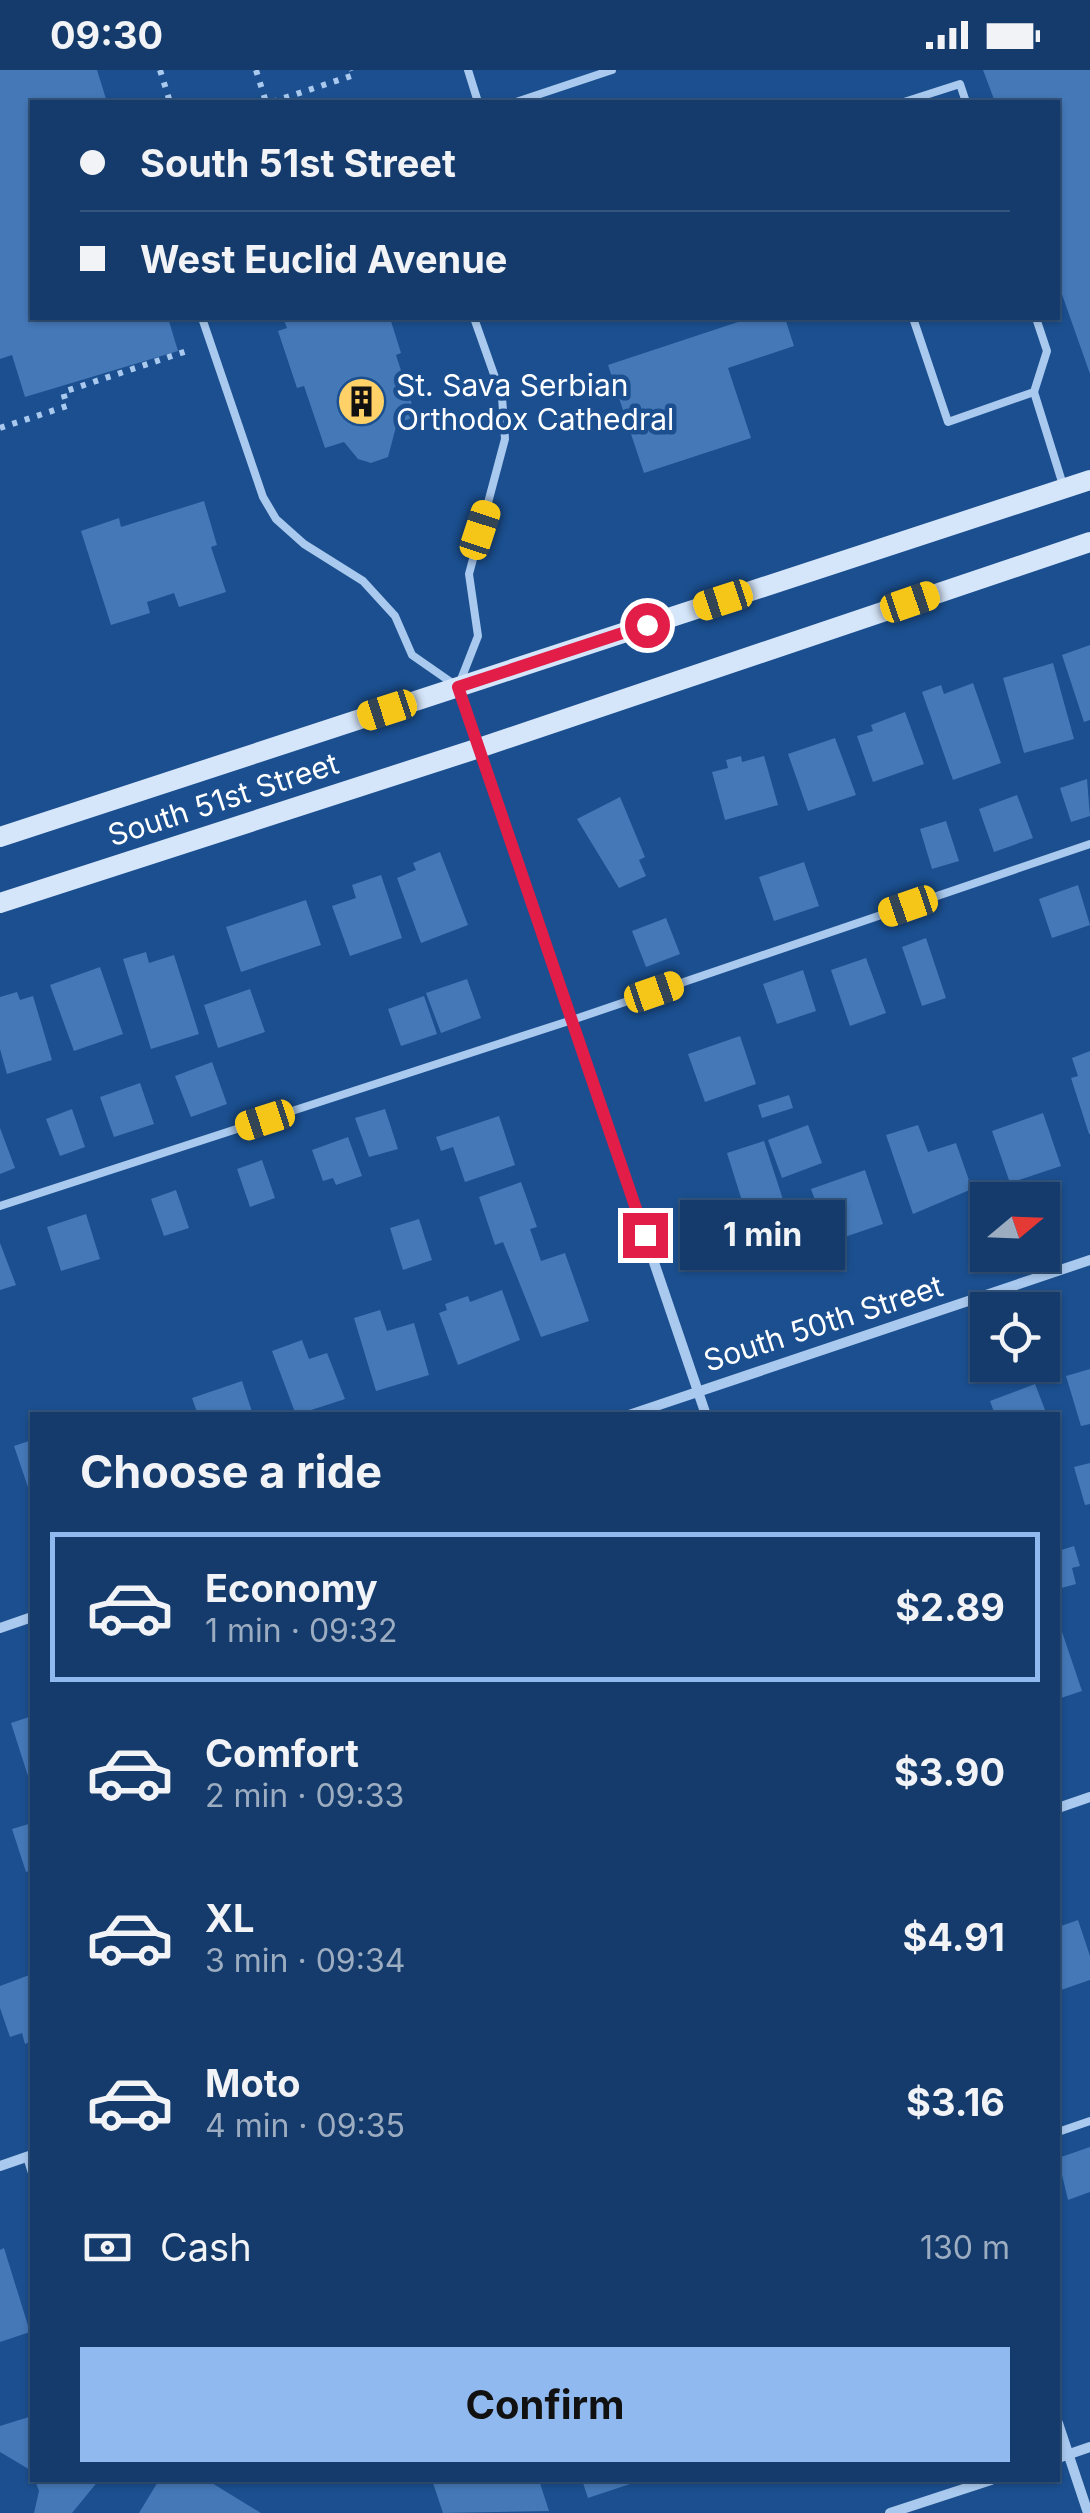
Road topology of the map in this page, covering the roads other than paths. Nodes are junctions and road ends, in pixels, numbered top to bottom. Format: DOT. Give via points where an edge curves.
graph roads {
  1 [pos="468,70"];
  2 [pos="612,70"];
  3 [pos="956,70"];
  4 [pos="960,84"];
  5 [pos="477,100"];
  6 [pos="522,100"];
  7 [pos="910,100"];
  8 [pos="965,100"];
  9 [pos="203,320"];
  10 [pos="475,320"];
  11 [pos="914,320"];
  12 [pos="1037,320"];
  13 [pos="1034,392"];
  14 [pos="1090,480"];
  15 [pos="1064,488"];
  16 [pos="1090,542"];
  17 [pos="458,687"];
  18 [pos="479,748"];
  19 [pos="0,837"];
  20 [pos="1090,844"];
  21 [pos="0,903"];
  22 [pos="572,1020"];
  23 [pos="0,1206"];
  24 [pos="1090,1260"];
  25 [pos="698,1391"];
  26 [pos="637,1412"];
  27 [pos="705,1412"];
  28 [pos="30,1618"];
  29 [pos="0,1628"];
  30 [pos="1090,1797"];
  31 [pos="1060,1807"];
  32 [pos="1090,2121"];
  33 [pos="1060,2131"];
  34 [pos="30,2156"];
  35 [pos="0,2166"];
  36 [pos="1090,2447"];
  37 [pos="1063,2456"];
  38 [pos="985,2482"];
  39 [pos="890,2513"];
  40 [pos="1088,2513"];
  1 -- 5 [label="lane"];
  2 -- 6 [label="lane"];
  3 -- 4 [label="lane"];
  4 -- 7 [label="lane"];
  4 -- 8 [label="lane"];
  9 -- 17 [label="lane" via="276,519 362,582 395,616 412,655"];
  10 -- 17 [label="lane" via="502,397 506,438 469,574 478,636"];
  11 -- 13 [label="lane" via="948,422"];
  12 -- 13 [label="lane" via="1047,351"];
  13 -- 15 [label="lane"];
  14 -- 15 [label="street, South 51st Street"];
  15 -- 17 [label="street, South 51st Street"];
  16 -- 18 [label="street, South 51st Street"];
  17 -- 18 [label="street"];
  17 -- 19 [label="street, South 51st Street"];
  18 -- 21 [label="street, South 51st Street"];
  18 -- 22 [label="street"];
  20 -- 22 [label="lane"];
  22 -- 23 [label="lane"];
  22 -- 25 [label="street"];
  24 -- 25 [label="street, South 50th Street"];
  25 -- 26 [label="street, South 50th Street"];
  25 -- 27 [label="street"];
  28 -- 29 [label="street"];
  30 -- 31 [label="street"];
  32 -- 33 [label="lane"];
  34 -- 35 [label="street"];
  36 -- 37 [label="street"];
  37 -- 40 [label="street"];
  38 -- 39 [label="street"];
}
